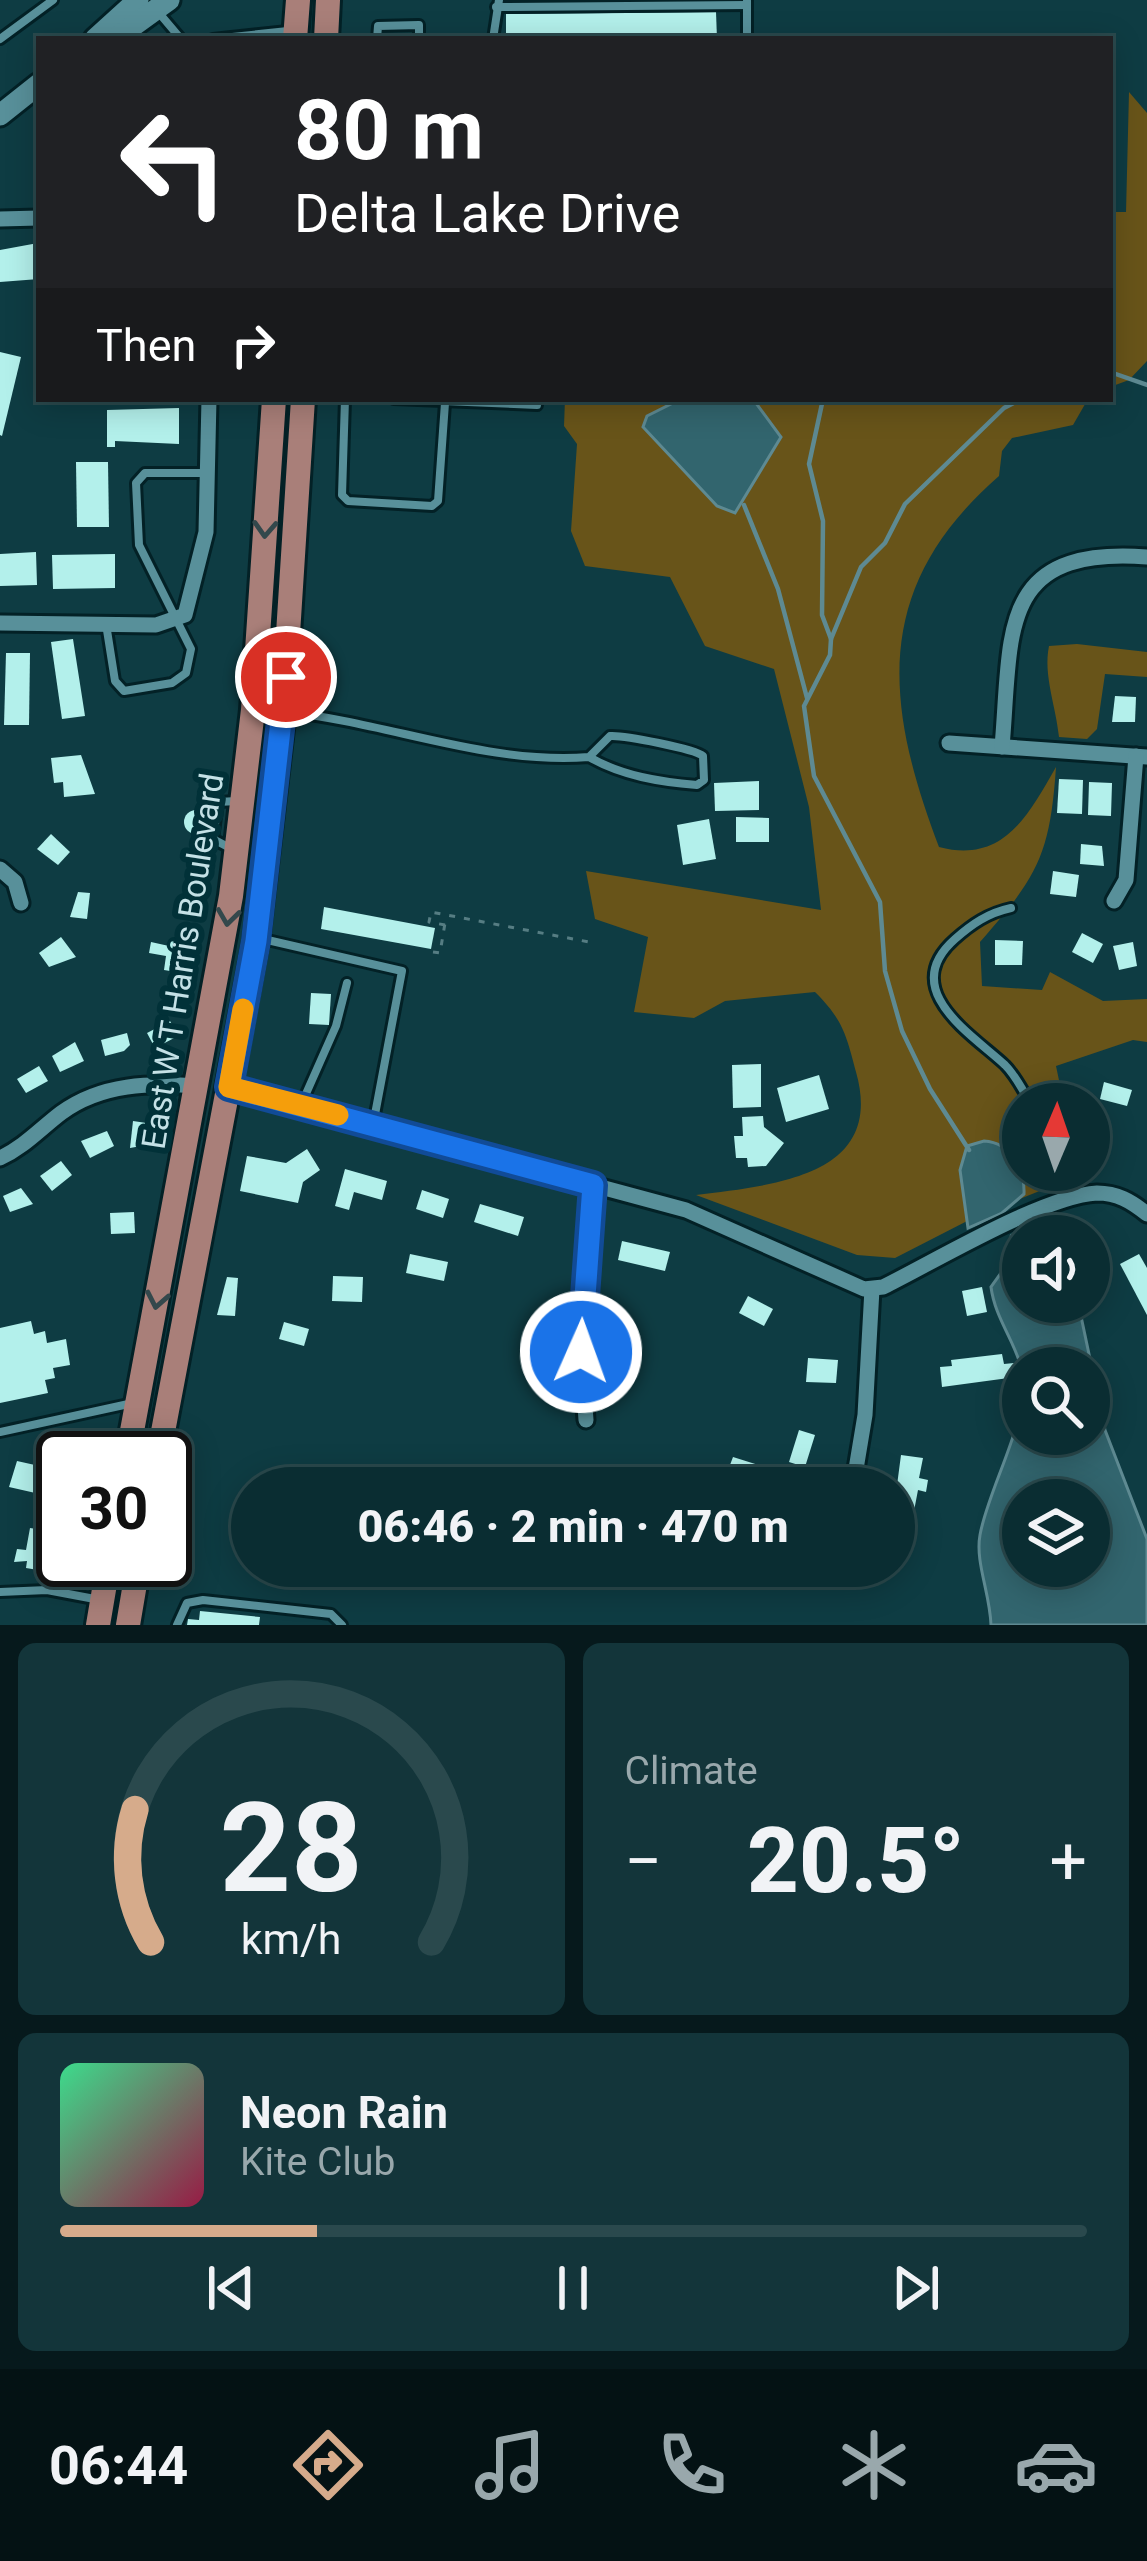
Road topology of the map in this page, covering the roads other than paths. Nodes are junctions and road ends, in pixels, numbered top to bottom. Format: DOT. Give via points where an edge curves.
graph roads {
  1 [pos="53,0"];
  2 [pos="298,0"];
  3 [pos="328,0"];
  4 [pos="148,2"];
  5 [pos="597,3"];
  6 [pos="611,3"];
  7 [pos="747,3"];
  8 [pos="498,4"];
  9 [pos="296,35"];
  10 [pos="99,36"];
  11 [pos="118,36"];
  12 [pos="178,36"];
  13 [pos="230,36"];
  14 [pos="326,36"];
  15 [pos="377,36"];
  16 [pos="419,36"];
  17 [pos="493,36"];
  18 [pos="747,36"];
  19 [pos="0,39"];
  20 [pos="36,86"];
  21 [pos="2,108"];
  22 [pos="36,218"];
  23 [pos="0,219"];
  24 [pos="208,402"];
  25 [pos="303,402"];
  26 [pos="345,402"];
  27 [pos="432,402"];
  28 [pos="462,402"];
  29 [pos="494,402"];
  30 [pos="537,402"];
  31 [pos="266,403"];
  32 [pos="445,403"];
  33 [pos="205,473"];
  34 [pos="1147,557"];
  35 [pos="174,622"];
  36 [pos="0,623"];
  37 [pos="106,624"];
  38 [pos="283,712"];
  39 [pos="950,743"];
  40 [pos="1003,747"];
  41 [pos="1141,756"];
  42 [pos="589,758"];
  43 [pos="0,868"];
  44 [pos="1114,901"];
  45 [pos="21,903"];
  46 [pos="1011,908"];
  47 [pos="256,938"];
  48 [pos="347,983"];
  49 [pos="213,1003"];
  50 [pos="1018,1083"];
  51 [pos="198,1086"];
  52 [pos="229,1087"];
  53 [pos="301,1106"];
  54 [pos="373,1125"];
  55 [pos="0,1158"];
  56 [pos="215,1158"];
  57 [pos="593,1185"];
  58 [pos="1068,1191"];
  59 [pos="1069,1200"];
  60 [pos="1147,1214"];
  61 [pos="872,1289"];
  62 [pos="137,1402"];
  63 [pos="586,1420"];
  64 [pos="132,1431"];
  65 [pos="163,1431"];
  66 [pos="0,1432"];
  67 [pos="856,1467"];
  68 [pos="134,1587"];
  69 [pos="0,1592"];
  70 [pos="100,1613"];
  71 [pos="128,1625"];
  72 [pos="177,1625"];
  73 [pos="342,1625"];
  1 -- 19 [label="lane"];
  2 -- 9 [label="main road"];
  3 -- 14 [label="main road"];
  4 -- 10 [label="main road"];
  4 -- 11 [label="main road"];
  4 -- 12 [label="lane"];
  5 -- 6 [label="lane"];
  5 -- 8 [label="lane"];
  6 -- 7 [label="lane"];
  7 -- 18 [label="lane"];
  8 -- 17 [label="lane"];
  9 -- 13 [label="lane" via="268,29"];
  15 -- 16 [label="lane" via="378,26 419,25"];
  20 -- 21 [label="main road"];
  22 -- 23 [label="street"];
  24 -- 33 [label="street"];
  25 -- 38 [label="main road, East W T Harris Boulevard"];
  26 -- 32 [label="lane" via="342,495 432,506"];
  27 -- 32 [label="lane"];
  28 -- 32 [label="lane"];
  29 -- 30 [label="lane"];
  31 -- 49 [label="main road, East W T Harris Boulevard, one-way" via="243,801"];
  33 -- 35 [label="street" via="198,576 185,615"];
  33 -- 35 [label="lane" via="145,473 136,483 140,545"];
  34 -- 40 [label="street" via="1082,557 1032,587 1012,628"];
  35 -- 37 [label="street"];
  35 -- 37 [label="lane" via="191,649 186,673 124,692"];
  36 -- 37 [label="street"];
  38 -- 42 [label="lane" via="539,761"];
  38 -- 47 [label="main road, East W T Harris Boulevard"];
  39 -- 40 [label="street"];
  40 -- 41 [label="street"];
  41 -- 44 [label="street" via="1126,880"];
  42 -- 42 [label="lane" via="610,736 622,735 695,749 704,780 665,783"];
  43 -- 45 [label="street"];
  46 -- 50 [label="lane" via="954,940 937,980 960,1031"];
  47 -- 52 [label="main road, East W T Harris Boulevard"];
  47 -- 54 [label="lane" via="400,968"];
  48 -- 53 [label="lane"];
  49 -- 51 [label="main road, East W T Harris Boulevard"];
  49 -- 52 [label="main road" via="218,1073"];
  51 -- 55 [label="street" via="103,1091"];
  51 -- 56 [label="main road"];
  51 -- 62 [label="main road, East W T Harris Boulevard, one-way"];
  52 -- 53 [label="street"];
  52 -- 56 [label="main road, East W T Harris Boulevard"];
  53 -- 54 [label="street"];
  54 -- 57 [label="street"];
  56 -- 65 [label="main road, East W T Harris Boulevard"];
  57 -- 61 [label="street" via="721,1222"];
  57 -- 63 [label="street" via="581,1352"];
  58 -- 59 [label="lane"];
  59 -- 60 [label="street" via="1117,1196"];
  59 -- 61 [label="street"];
  61 -- 67 [label="street"];
  62 -- 64 [label="main road, East W T Harris Boulevard"];
  62 -- 66 [label="lane"];
  68 -- 71 [label="main road"];
  69 -- 70 [label="lane" via="47,1590"];
  72 -- 73 [label="lane" via="182,1609 203,1600 331,1614"];
}
